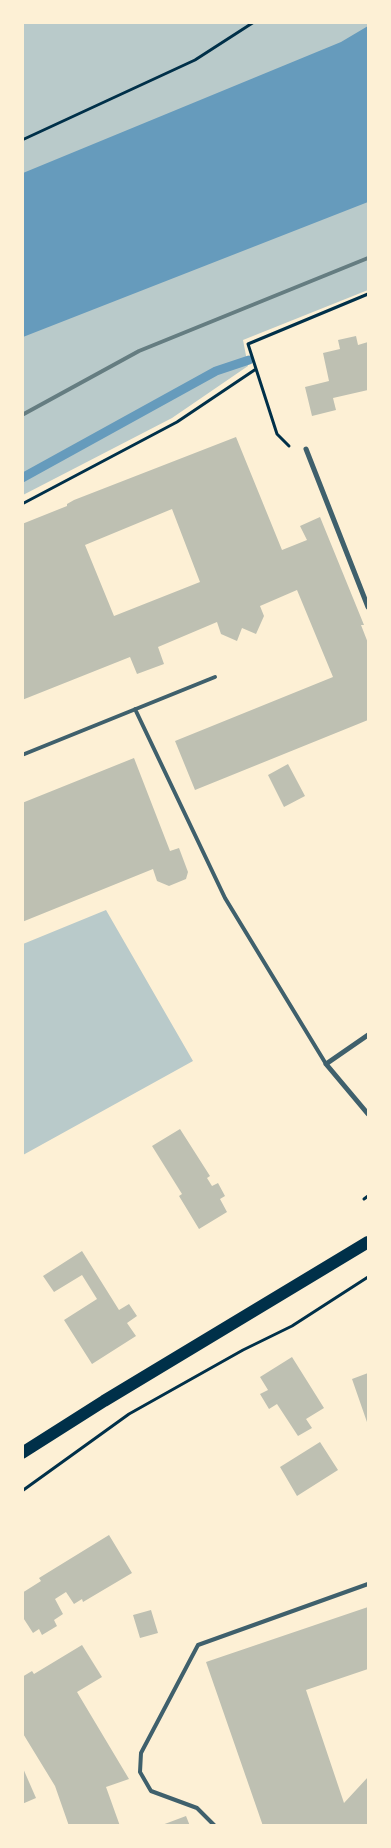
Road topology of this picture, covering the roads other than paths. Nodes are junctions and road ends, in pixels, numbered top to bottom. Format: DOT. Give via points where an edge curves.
graph roads {
  1 [pos="306,449"];
  2 [pos="368,607"];
  3 [pos="215,678"];
  4 [pos="135,709"];
  5 [pos="22,755"];
  6 [pos="368,1035"];
  7 [pos="326,1064"];
  8 [pos="368,1114"];
  9 [pos="368,1242"];
  10 [pos="22,1454"];
  11 [pos="368,1584"];
  12 [pos="215,1826"];
  1 -- 2 [label="street"];
  3 -- 4 [label="lane"];
  4 -- 5 [label="lane"];
  4 -- 7 [label="lane" via="224,898"];
  6 -- 7 [label="street"];
  7 -- 8 [label="street"];
  9 -- 10 [label="main road"];
  11 -- 12 [label="lane" via="198,1645 141,1753 140,1772 151,1791 197,1808"];
}
